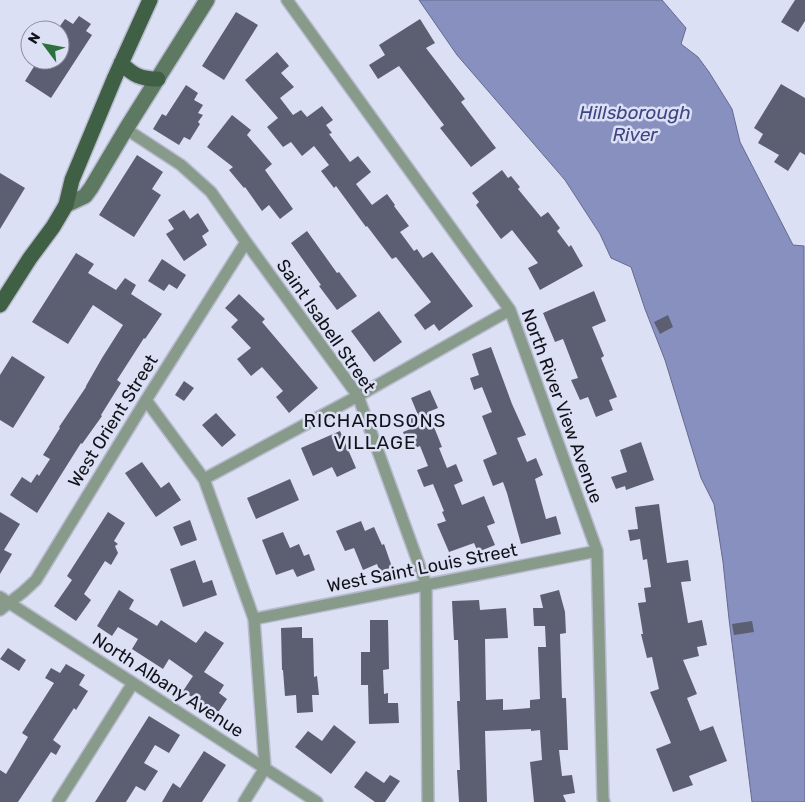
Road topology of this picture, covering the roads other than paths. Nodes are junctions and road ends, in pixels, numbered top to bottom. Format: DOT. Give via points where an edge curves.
graph roads {
  1 [pos="150,0"];
  2 [pos="207,0"];
  3 [pos="287,0"];
  4 [pos="122,63"];
  5 [pos="158,79"];
  6 [pos="126,129"];
  7 [pos="66,205"];
  8 [pos="246,242"];
  9 [pos="0,305"];
  10 [pos="510,310"];
  11 [pos="358,396"];
  12 [pos="146,400"];
  13 [pos="204,479"];
  14 [pos="596,551"];
  15 [pos="426,584"];
  16 [pos="3,603"];
  17 [pos="254,619"];
  18 [pos="133,683"];
  19 [pos="265,768"];
  20 [pos="58,802"];
  21 [pos="244,802"];
  22 [pos="317,802"];
  23 [pos="428,802"];
  24 [pos="604,802"];
  1 -- 4 [label="main road"];
  2 -- 5 [label="street"];
  3 -- 10 [label="street, North River View Avenue"];
  4 -- 5 [label="main road" via="138,76"];
  4 -- 7 [label="main road" via="72,180"];
  5 -- 6 [label="street"];
  6 -- 7 [label="street" via="85,196"];
  6 -- 8 [label="street, Saint Isabell Street" via="181,165 211,192"];
  7 -- 9 [label="main road"];
  8 -- 11 [label="street, Saint Isabell Street"];
  8 -- 12 [label="street, West Orient Street"];
  10 -- 11 [label="street"];
  10 -- 14 [label="street, North River View Avenue"];
  11 -- 13 [label="street"];
  11 -- 15 [label="street, Saint Isabell Street"];
  12 -- 13 [label="street"];
  12 -- 16 [label="street, West Orient Street" via="36,580"];
  13 -- 17 [label="street"];
  14 -- 15 [label="street, West Saint Louis Street"];
  14 -- 24 [label="street, North River View Avenue"];
  15 -- 17 [label="street, West Saint Louis Street"];
  15 -- 23 [label="street, Saint Isabell Street"];
  16 -- 18 [label="street, North Albany Avenue"];
  17 -- 19 [label="street"];
  18 -- 19 [label="street, North Albany Avenue"];
  18 -- 20 [label="street"];
  19 -- 21 [label="street"];
  19 -- 22 [label="street, North Albany Avenue"];
}
